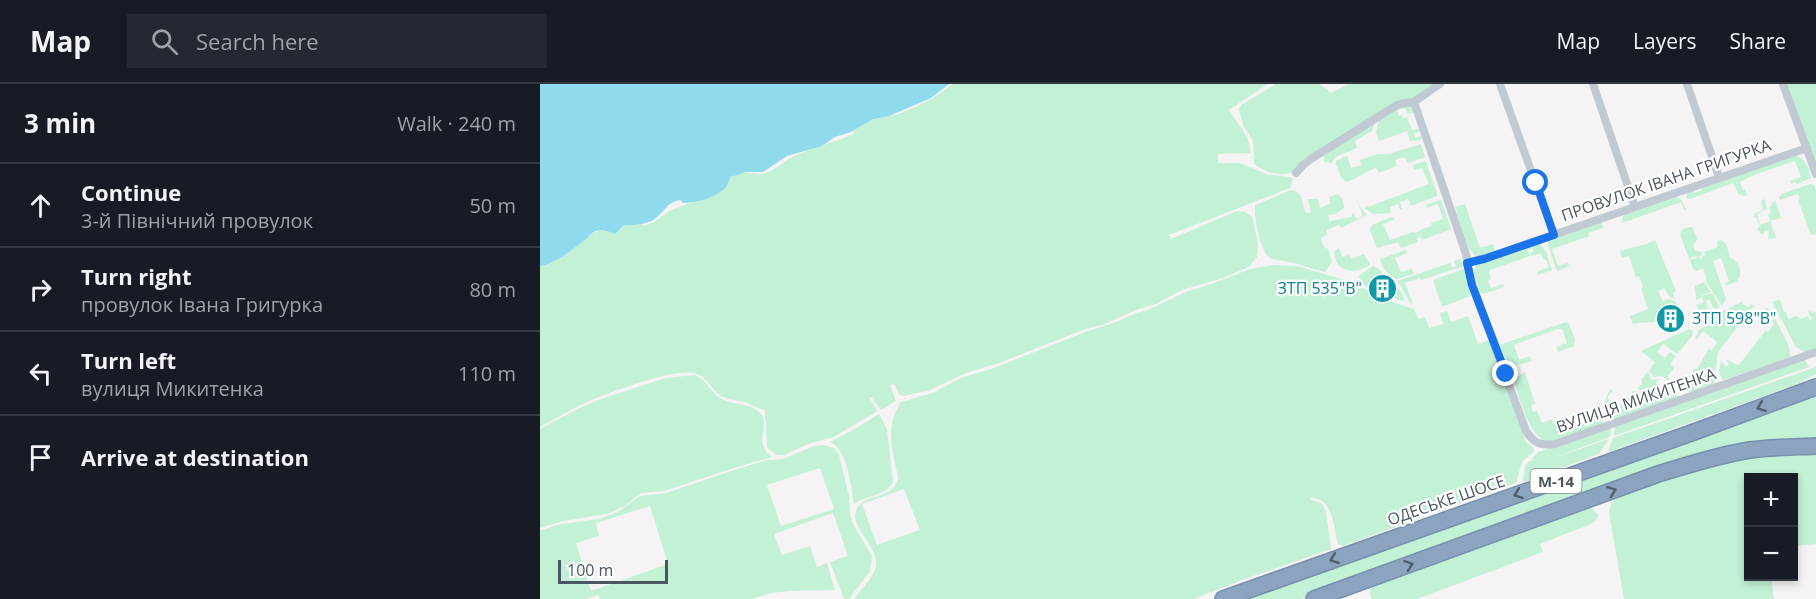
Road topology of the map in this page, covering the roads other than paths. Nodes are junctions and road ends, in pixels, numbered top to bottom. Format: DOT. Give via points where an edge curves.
graph roads {
  1 [pos="1440,84"];
  2 [pos="1500,84"];
  3 [pos="1593,84"];
  4 [pos="1688,84"];
  5 [pos="1783,84"];
  6 [pos="1414,102"];
  7 [pos="1807,148"];
  8 [pos="1296,173"];
  9 [pos="1816,174"];
  10 [pos="1719,177"];
  11 [pos="1635,207"];
  12 [pos="1554,235"];
  13 [pos="1467,263"];
  14 [pos="1816,352"];
  15 [pos="1816,387"];
  16 [pos="1816,446"];
  17 [pos="1223,599"];
  18 [pos="1314,599"];
  1 -- 6 [label="street"];
  2 -- 12 [label="street"];
  3 -- 11 [label="street"];
  4 -- 10 [label="street"];
  5 -- 7 [label="street"];
  6 -- 8 [label="street" via="1397,105 1311,159"];
  6 -- 13 [label="street, ВУЛИЦЯ МИКИТЕНКА"];
  7 -- 9 [label="street"];
  7 -- 10 [label="street, ПРОВУЛОК ІВАНА ГРИГУРКА"];
  10 -- 11 [label="street, ПРОВУЛОК ІВАНА ГРИГУРКА"];
  11 -- 12 [label="street, ПРОВУЛОК ІВАНА ГРИГУРКА"];
  12 -- 13 [label="street, ПРОВУЛОК ІВАНА ГРИГУРКА"];
  13 -- 14 [label="street, ВУЛИЦЯ МИКИТЕНКА" via="1527,430 1538,444 1555,444"];
  15 -- 17 [label="highway, ОДЕСЬКЕ ШОСЕ / М-14, one-way"];
  18 -- 16 [label="highway, М-14, one-way" via="1658,474 1752,450"];
}
